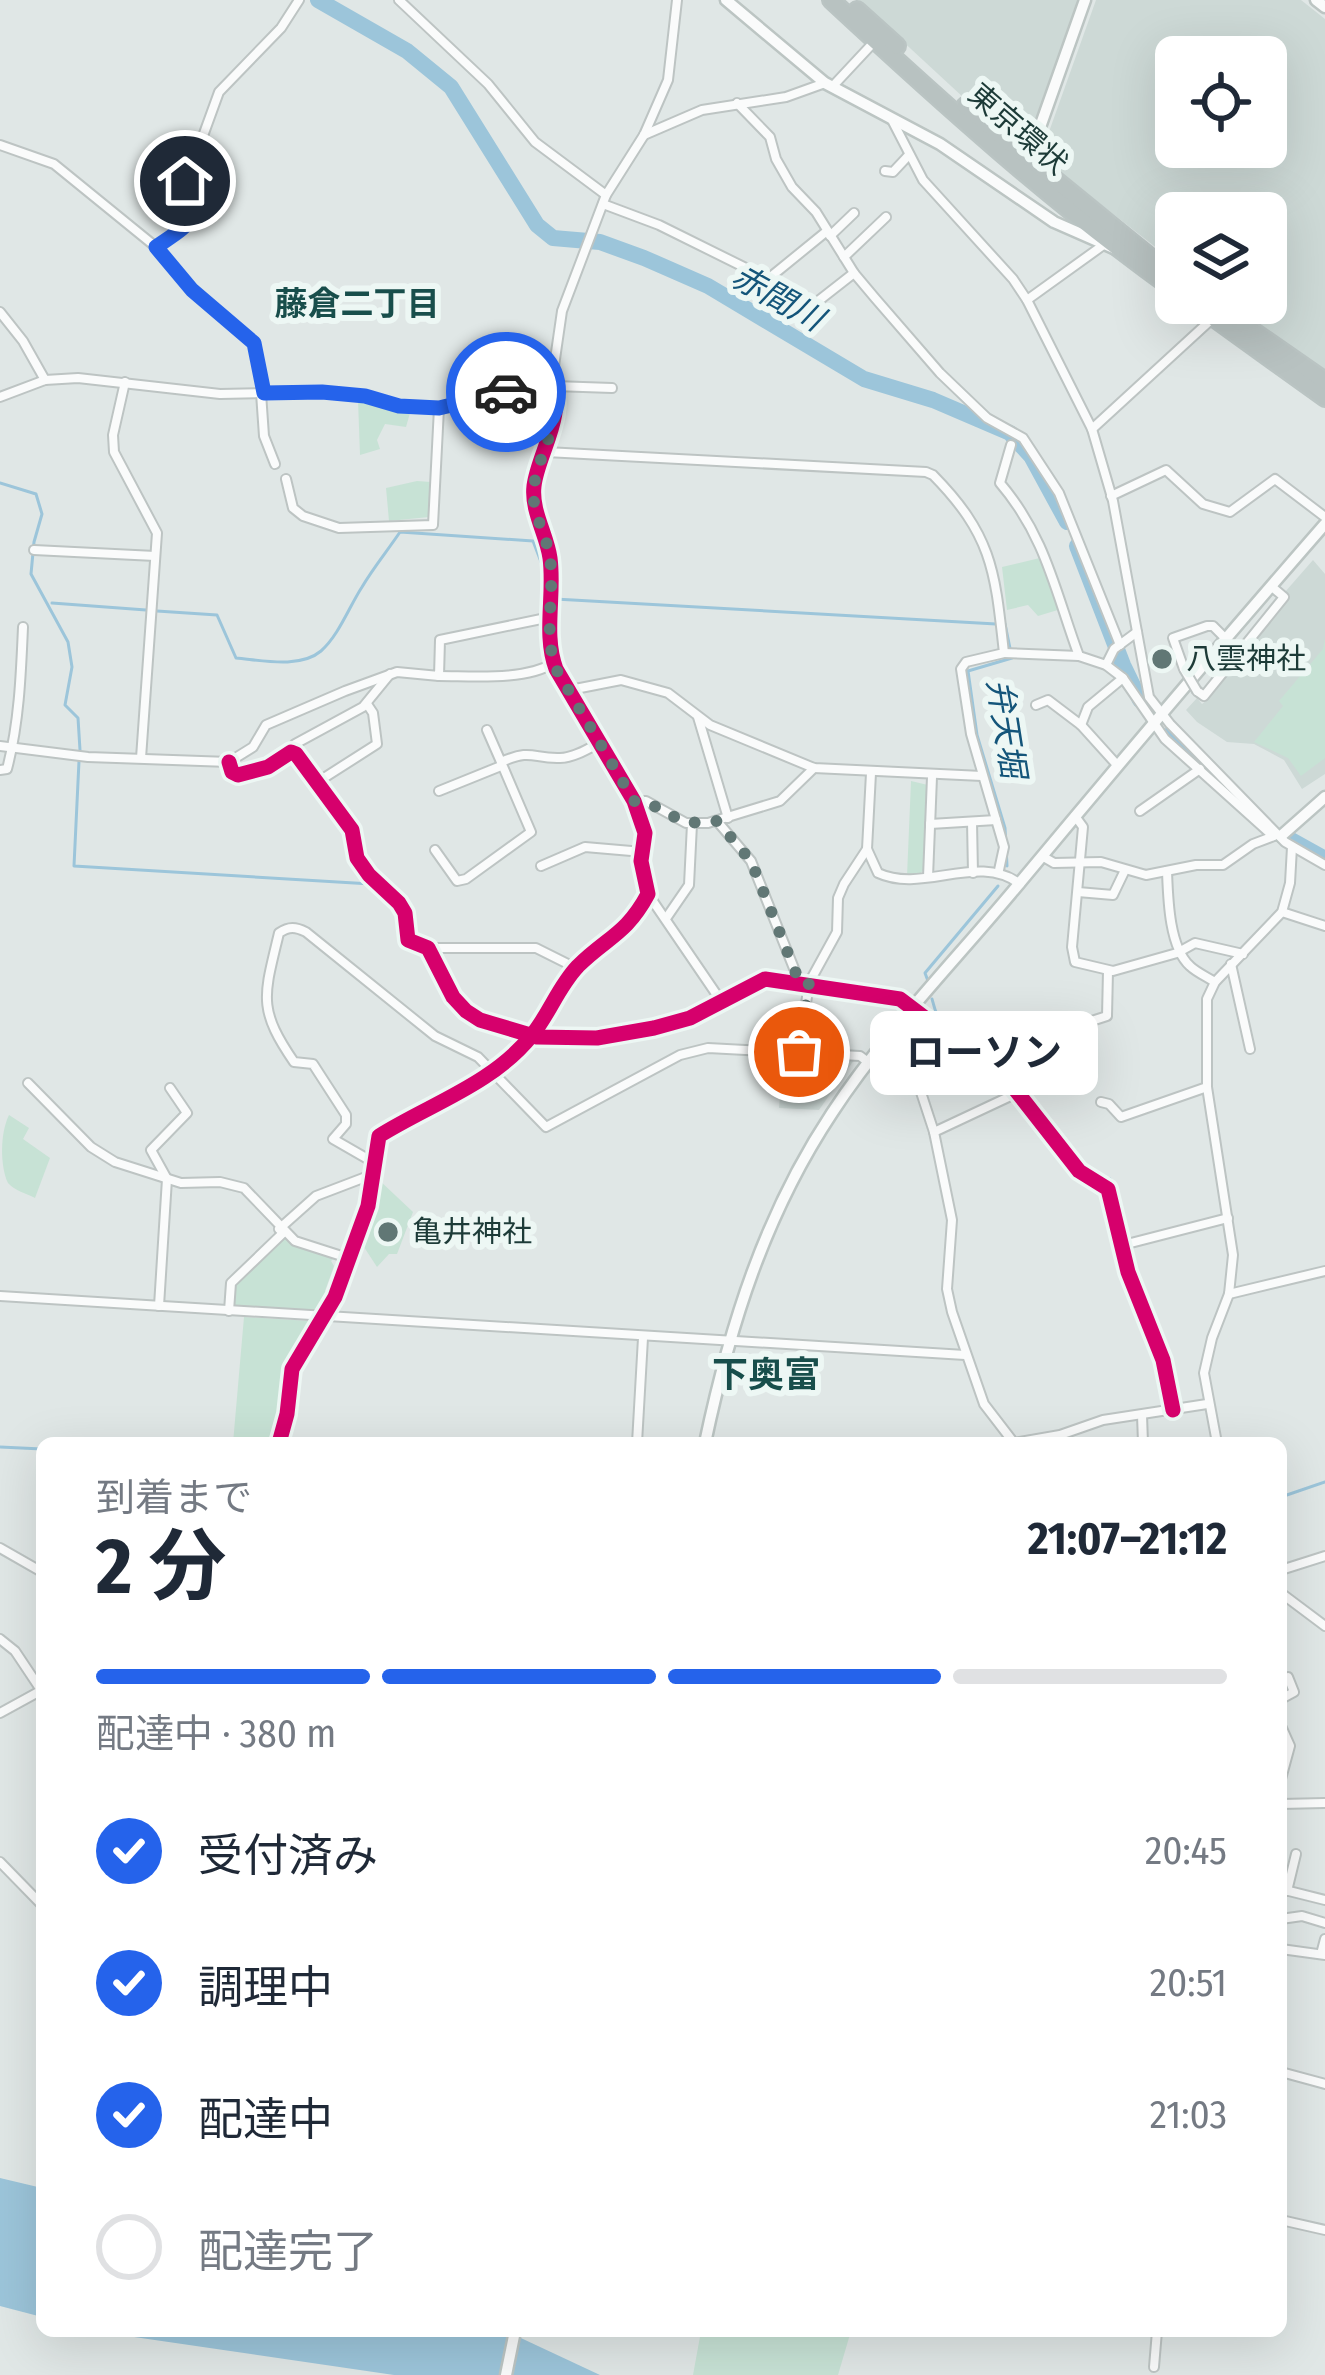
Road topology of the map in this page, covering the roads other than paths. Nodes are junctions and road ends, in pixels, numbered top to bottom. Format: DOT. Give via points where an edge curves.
graph roads {
  1 [pos="299,0"];
  2 [pos="399,0"];
  3 [pos="677,0"];
  4 [pos="726,0"];
  5 [pos="831,0"];
  6 [pos="846,0"];
  7 [pos="1085,0"];
  8 [pos="1316,0"];
  9 [pos="1325,7"];
  10 [pos="874,40"];
  11 [pos="829,85"];
  12 [pos="737,103"];
  13 [pos="893,118"];
  14 [pos="644,135"];
  15 [pos="0,145"];
  16 [pos="908,156"];
  17 [pos="1028,161"];
  18 [pos="885,171"];
  19 [pos="604,200"];
  20 [pos="1059,201"];
  21 [pos="854,213"];
  22 [pos="886,217"];
  23 [pos="1047,217"];
  24 [pos="828,234"];
  25 [pos="1102,246"];
  26 [pos="1124,246"];
  27 [pos="156,247"];
  28 [pos="844,257"];
  29 [pos="1155,265"];
  30 [pos="854,273"];
  31 [pos="1155,273"];
  32 [pos="1028,300"];
  33 [pos="808,309"];
  34 [pos="0,312"];
  35 [pos="1199,324"];
  36 [pos="1231,324"];
  37 [pos="1235,324"];
  38 [pos="45,380"];
  39 [pos="1325,381"];
  40 [pos="125,382"];
  41 [pos="552,383"];
  42 [pos="612,388"];
  43 [pos="262,393"];
  44 [pos="0,397"];
  45 [pos="1325,398"];
  46 [pos="439,408"];
  47 [pos="1092,429"];
  48 [pos="1011,445"];
  49 [pos="546,452"];
  50 [pos="275,464"];
  51 [pos="286,478"];
  52 [pos="1111,496"];
  53 [pos="1325,521"];
  54 [pos="34,550"];
  55 [pos="155,556"];
  56 [pos="1271,586"];
  57 [pos="551,617"];
  58 [pos="23,627"];
  59 [pos="1137,632"];
  60 [pos="1227,640"];
  61 [pos="1117,647"];
  62 [pos="1009,653"];
  63 [pos="1079,656"];
  64 [pos="554,663"];
  65 [pos="1106,665"];
  66 [pos="390,674"];
  67 [pos="439,676"];
  68 [pos="1123,678"];
  69 [pos="570,690"];
  70 [pos="367,704"];
  71 [pos="1036,705"];
  72 [pos="1162,714"];
  73 [pos="698,717"];
  74 [pos="1081,725"];
  75 [pos="1154,726"];
  76 [pos="487,730"];
  77 [pos="598,743"];
  78 [pos="0,746"];
  79 [pos="12,749"];
  80 [pos="291,752"];
  81 [pos="141,758"];
  82 [pos="229,762"];
  83 [pos="501,764"];
  84 [pos="1119,767"];
  85 [pos="814,768"];
  86 [pos="0,770"];
  87 [pos="1207,771"];
  88 [pos="872,773"];
  89 [pos="982,776"];
  90 [pos="932,777"];
  91 [pos="316,783"];
  92 [pos="439,791"];
  93 [pos="1325,797"];
  94 [pos="634,801"];
  95 [pos="1140,811"];
  96 [pos="1076,816"];
  97 [pos="722,820"];
  98 [pos="996,820"];
  99 [pos="972,822"];
  100 [pos="692,824"];
  101 [pos="930,824"];
  102 [pos="1277,836"];
  103 [pos="1292,847"];
  104 [pos="866,849"];
  105 [pos="435,850"];
  106 [pos="643,852"];
  107 [pos="1042,856"];
  108 [pos="1081,861"];
  109 [pos="1325,865"];
  110 [pos="541,866"];
  111 [pos="999,870"];
  112 [pos="1125,870"];
  113 [pos="1166,872"];
  114 [pos="973,873"];
  115 [pos="928,877"];
  116 [pos="1020,884"];
  117 [pos="1078,892"];
  118 [pos="647,894"];
  119 [pos="1282,913"];
  120 [pos="667,917"];
  121 [pos="1325,926"];
  122 [pos="428,948"];
  123 [pos="1180,951"];
  124 [pos="1243,954"];
  125 [pos="1232,964"];
  126 [pos="576,968"];
  127 [pos="1108,971"];
  128 [pos="804,982"];
  129 [pos="1215,982"];
  130 [pos="721,1001"];
  131 [pos="917,1010"];
  132 [pos="532,1036"];
  133 [pos="1250,1049"];
  134 [pos="799,1052"];
  135 [pos="869,1063"];
  136 [pos="493,1070"];
  137 [pos="28,1083"];
  138 [pos="1207,1087"];
  139 [pos="170,1088"];
  140 [pos="1020,1091"];
  141 [pos="1101,1102"];
  142 [pos="934,1132"];
  143 [pos="373,1162"];
  144 [pos="371,1175"];
  145 [pos="167,1179"];
  146 [pos="1228,1218"];
  147 [pos="281,1231"];
  148 [pos="1123,1245"];
  149 [pos="350,1259"];
  150 [pos="1325,1271"];
  151 [pos="1229,1294"];
  152 [pos="0,1296"];
  153 [pos="159,1306"];
  154 [pos="229,1311"];
  155 [pos="326,1318"];
  156 [pos="643,1338"];
  157 [pos="728,1342"];
  158 [pos="965,1355"];
  159 [pos="1207,1404"];
  160 [pos="1173,1410"];
  161 [pos="1142,1415"];
  162 [pos="281,1437"];
  163 [pos="637,1437"];
  164 [pos="706,1437"];
  165 [pos="1007,1437"];
  166 [pos="1046,1437"];
  167 [pos="1143,1437"];
  168 [pos="1215,1437"];
  169 [pos="0,1548"];
  170 [pos="1325,1556"];
  171 [pos="1287,1568"];
  172 [pos="36,1569"];
  173 [pos="1287,1598"];
  174 [pos="1325,1627"];
  175 [pos="0,1639"];
  176 [pos="36,1681"];
  177 [pos="36,1693"];
  178 [pos="0,1713"];
  179 [pos="1325,1803"];
  180 [pos="1287,1804"];
  181 [pos="1296,1853"];
  182 [pos="0,1862"];
  183 [pos="1287,1881"];
  184 [pos="1287,1891"];
  185 [pos="36,1899"];
  186 [pos="1325,1900"];
  187 [pos="1287,1918"];
  188 [pos="1325,1923"];
  189 [pos="1325,1939"];
  190 [pos="1287,1950"];
  191 [pos="1323,1954"];
  192 [pos="1287,2074"];
  193 [pos="1325,2084"];
  194 [pos="1287,2221"];
  195 [pos="1325,2230"];
  196 [pos="514,2337"];
  197 [pos="1156,2337"];
  198 [pos="1154,2367"];
  199 [pos="506,2375"];
  1 -- 27 [label="street" via="219,92 184,164 194,214"];
  2 -- 19 [label="street"];
  3 -- 14 [label="street" via="668,80"];
  4 -- 11 [label="street"];
  5 -- 10 [label="highway, 東京環状"];
  6 -- 17 [label="highway, 東京環状"];
  7 -- 17 [label="street"];
  8 -- 9 [label="street"];
  10 -- 11 [label="street"];
  10 -- 20 [label="highway, 東京環状"];
  11 -- 12 [label="street"];
  11 -- 13 [label="street"];
  12 -- 14 [label="street"];
  12 -- 24 [label="street" via="770,137 792,187"];
  13 -- 16 [label="street"];
  13 -- 23 [label="street"];
  14 -- 19 [label="street"];
  15 -- 27 [label="street" via="54,164"];
  16 -- 18 [label="street"];
  16 -- 32 [label="street"];
  17 -- 26 [label="highway, 東京環状"];
  19 -- 24 [label="street" via="768,279"];
  19 -- 41 [label="street" via="562,311"];
  20 -- 23 [label="street"];
  20 -- 26 [label="highway, 東京環状"];
  21 -- 24 [label="street"];
  22 -- 28 [label="street"];
  23 -- 25 [label="street"];
  24 -- 28 [label="street"];
  25 -- 26 [label="street"];
  25 -- 32 [label="street"];
  26 -- 29 [label="highway, 東京環状"];
  26 -- 31 [label="highway, 東京環状"];
  27 -- 43 [label="street" via="254,343"];
  28 -- 30 [label="street"];
  30 -- 33 [label="street"];
  30 -- 61 [label="street" via="940,374 987,418 1023,438 1059,493"];
  32 -- 47 [label="street"];
  34 -- 38 [label="street"];
  35 -- 47 [label="street"];
  36 -- 45 [label="highway"];
  37 -- 39 [label="highway"];
  38 -- 40 [label="street"];
  38 -- 44 [label="street"];
  40 -- 43 [label="street"];
  40 -- 55 [label="street" via="112,442 155,528"];
  41 -- 42 [label="street"];
  41 -- 46 [label="street"];
  41 -- 49 [label="street"];
  43 -- 46 [label="street" via="322,392"];
  43 -- 50 [label="street"];
  46 -- 51 [label="street" via="433,525 328,525 293,508"];
  47 -- 52 [label="street"];
  48 -- 63 [label="street" via="1000,483 1042,544"];
  49 -- 57 [label="street" via="533,489 550,556"];
  49 -- 62 [label="street" via="926,472 986,543"];
  52 -- 53 [label="street" via="1166,470 1203,504 1229,512 1275,479"];
  52 -- 59 [label="street"];
  53 -- 56 [label="street"];
  54 -- 55 [label="street"];
  55 -- 81 [label="street"];
  56 -- 60 [label="street"];
  56 -- 60 [label="street, bridge" via="1284,597 1202,698 1173,638 1214,626"];
  57 -- 64 [label="street"];
  57 -- 67 [label="street" via="440,640"];
  58 -- 79 [label="street"];
  59 -- 61 [label="street"];
  59 -- 72 [label="street" via="1148,694"];
  60 -- 72 [label="street"];
  61 -- 65 [label="street"];
  62 -- 63 [label="street"];
  62 -- 89 [label="street" via="961,669"];
  63 -- 65 [label="street"];
  64 -- 67 [label="street"];
  64 -- 69 [label="street"];
  65 -- 68 [label="street"];
  66 -- 67 [label="street"];
  66 -- 70 [label="street"];
  66 -- 82 [label="street" via="266,725 254,747"];
  68 -- 74 [label="street" via="1088,707"];
  68 -- 75 [label="street"];
  69 -- 73 [label="street" via="633,682 668,693"];
  69 -- 77 [label="street"];
  70 -- 80 [label="street"];
  70 -- 91 [label="street" via="377,745"];
  71 -- 74 [label="street" via="1048,700"];
  72 -- 75 [label="street"];
  72 -- 87 [label="street"];
  73 -- 85 [label="street"];
  73 -- 97 [label="street"];
  74 -- 84 [label="street"];
  75 -- 84 [label="street"];
  75 -- 87 [label="street"];
  76 -- 83 [label="street"];
  77 -- 83 [label="street" via="568,757 533,752"];
  77 -- 94 [label="street"];
  78 -- 79 [label="street"];
  79 -- 81 [label="street"];
  79 -- 86 [label="street" via="7,770"];
  80 -- 82 [label="street" via="250,774 232,772"];
  80 -- 91 [label="street"];
  81 -- 82 [label="street"];
  83 -- 92 [label="street"];
  83 -- 105 [label="street" via="528,837 462,882"];
  84 -- 96 [label="street"];
  85 -- 88 [label="street"];
  85 -- 97 [label="street" via="780,801"];
  87 -- 95 [label="street"];
  87 -- 102 [label="street"];
  88 -- 90 [label="street"];
  88 -- 104 [label="street"];
  89 -- 90 [label="street"];
  89 -- 98 [label="street"];
  90 -- 101 [label="street"];
  91 -- 122 [label="street" via="352,830 357,858 405,913 409,940"];
  93 -- 102 [label="street"];
  94 -- 100 [label="street"];
  94 -- 106 [label="street"];
  96 -- 107 [label="street"];
  96 -- 108 [label="street"];
  97 -- 100 [label="street"];
  97 -- 128 [label="street" via="751,861"];
  98 -- 99 [label="street"];
  98 -- 111 [label="street" via="1004,847"];
  99 -- 101 [label="street"];
  99 -- 114 [label="street"];
  100 -- 120 [label="street" via="689,886"];
  101 -- 115 [label="street"];
  102 -- 103 [label="street"];
  102 -- 113 [label="street" via="1223,865"];
  103 -- 109 [label="street"];
  103 -- 119 [label="street"];
  104 -- 115 [label="street" via="889,878"];
  104 -- 128 [label="street" via="838,898 837,932"];
  106 -- 110 [label="street" via="585,847"];
  106 -- 118 [label="street"];
  107 -- 108 [label="street"];
  107 -- 116 [label="street"];
  108 -- 112 [label="street"];
  108 -- 117 [label="street"];
  111 -- 114 [label="street"];
  111 -- 116 [label="street"];
  112 -- 113 [label="street"];
  112 -- 117 [label="street" via="1113,895"];
  113 -- 123 [label="street"];
  114 -- 115 [label="street"];
  116 -- 131 [label="street"];
  117 -- 127 [label="street" via="1072,958"];
  118 -- 120 [label="street"];
  118 -- 126 [label="street" via="620,935"];
  119 -- 121 [label="street"];
  119 -- 124 [label="street"];
  120 -- 130 [label="street"];
  122 -- 126 [label="street" via="536,948"];
  122 -- 132 [label="street" via="466,1011"];
  123 -- 124 [label="street" via="1207,943"];
  123 -- 127 [label="street"];
  123 -- 129 [label="street"];
  124 -- 125 [label="street"];
  125 -- 129 [label="street"];
  125 -- 133 [label="street"];
  126 -- 132 [label="street"];
  127 -- 140 [label="street" via="1107,1016 1067,1029"];
  128 -- 130 [label="street" via="766,979"];
  128 -- 131 [label="street" via="901,999"];
  128 -- 134 [label="street"];
  129 -- 138 [label="street" via="1206,1012"];
  130 -- 132 [label="street" via="627,1035"];
  131 -- 135 [label="street"];
  131 -- 140 [label="street" via="949,1046"];
  131 -- 142 [label="street" via="914,1071"];
  132 -- 136 [label="street"];
  134 -- 135 [label="street"];
  134 -- 136 [label="street" via="718,1046 680,1055 546,1127"];
  135 -- 157 [label="street" via="784,1198"];
  136 -- 143 [label="street" via="379,1136"];
  136 -- 143 [label="street" via="435,1036 306,932 284,930 266,995 269,1024 294,1062 313,1064 346,1114 334,1139"];
  137 -- 145 [label="street" via="101,1154"];
  138 -- 141 [label="street" via="1121,1118"];
  138 -- 146 [label="street"];
  139 -- 145 [label="street" via="188,1113 151,1150"];
  140 -- 142 [label="street"];
  140 -- 148 [label="street" via="1079,1171 1108,1189"];
  142 -- 158 [label="street" via="952,1220 947,1289"];
  143 -- 144 [label="street"];
  144 -- 147 [label="street" via="316,1196"];
  144 -- 149 [label="street"];
  145 -- 147 [label="street" via="244,1188"];
  145 -- 153 [label="street"];
  146 -- 148 [label="street"];
  146 -- 151 [label="street"];
  147 -- 149 [label="street"];
  147 -- 154 [label="street" via="231,1283"];
  148 -- 160 [label="street"];
  149 -- 155 [label="street"];
  150 -- 151 [label="street"];
  151 -- 159 [label="street" via="1204,1373"];
  152 -- 153 [label="street"];
  153 -- 154 [label="street"];
  154 -- 155 [label="street"];
  155 -- 156 [label="street"];
  155 -- 162 [label="street" via="292,1369"];
  156 -- 157 [label="street"];
  156 -- 163 [label="street"];
  157 -- 158 [label="street"];
  157 -- 164 [label="street"];
  158 -- 165 [label="street"];
  159 -- 160 [label="street"];
  159 -- 168 [label="street"];
  160 -- 161 [label="street"];
  161 -- 166 [label="street"];
  161 -- 167 [label="street"];
  169 -- 172 [label="street"];
  170 -- 171 [label="street"];
  173 -- 174 [label="street"];
  175 -- 176 [label="street"];
  177 -- 178 [label="street"];
  179 -- 180 [label="street"];
  181 -- 183 [label="street"];
  182 -- 185 [label="street"];
  184 -- 186 [label="street"];
  187 -- 188 [label="street"];
  189 -- 191 [label="street"];
  190 -- 191 [label="street"];
  192 -- 193 [label="street"];
  194 -- 195 [label="street"];
  196 -- 199 [label="street"];
  197 -- 198 [label="street"];
}
